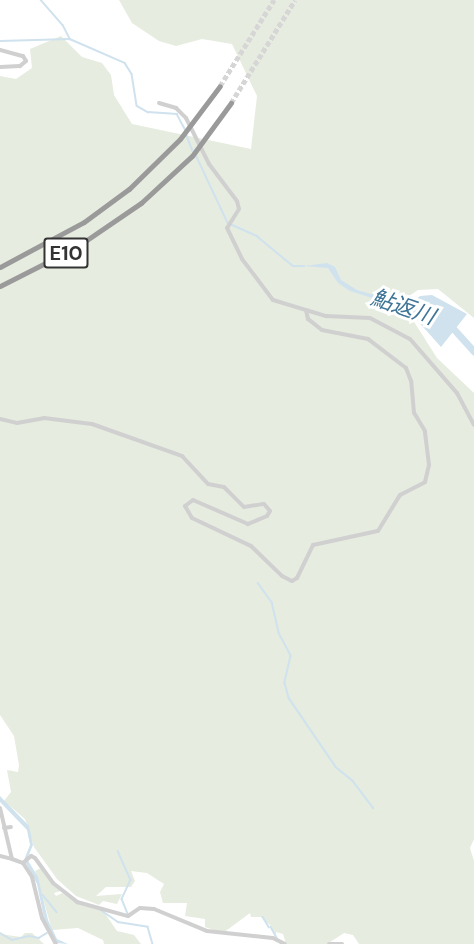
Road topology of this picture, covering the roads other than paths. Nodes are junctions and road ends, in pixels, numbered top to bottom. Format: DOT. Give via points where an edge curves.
graph roads {
  1 [pos="0,50"];
  2 [pos="0,67"];
  3 [pos="219,87"];
  4 [pos="159,103"];
  5 [pos="230,105"];
  6 [pos="0,267"];
  7 [pos="0,286"];
  8 [pos="306,310"];
  9 [pos="0,418"];
  10 [pos="474,425"];
  11 [pos="0,808"];
  12 [pos="11,827"];
  13 [pos="4,828"];
  14 [pos="0,856"];
  15 [pos="12,859"];
  16 [pos="25,863"];
  17 [pos="56,944"];
  18 [pos="285,944"];
  19 [pos="329,944"];
  20 [pos="342,944"];
  1 -- 2 [label="street" via="23,56 26,61 20,66"];
  3 -- 6 [label="highway, E10" via="148,173 110,204"];
  4 -- 8 [label="street" via="176,108 186,118 209,164 237,201 239,209 227,228 242,259 273,300"];
  5 -- 7 [label="highway, E10" via="169,179 129,213 75,248"];
  8 -- 9 [label="street" via="308,319 322,330 368,339 406,369 414,413 425,431 429,465 425,482 400,495 378,531 313,545 294,580 282,576 251,546 192,518 185,506 193,500 248,524 270,511 264,504 244,507 224,487 208,484 182,456 92,424 44,418 21,423"];
  8 -- 10 [label="street" via="326,316 370,318 410,339 457,393"];
  11 -- 13 [label="street"];
  12 -- 13 [label="street"];
  13 -- 15 [label="street"];
  14 -- 15 [label="street"];
  15 -- 16 [label="street"];
  16 -- 17 [label="street" via="35,882 43,923"];
  16 -- 18 [label="street" via="31,856 35,858 53,883 77,902 128,916 140,908 154,909 207,931 273,938"];
  19 -- 20 [label="street"];
}
